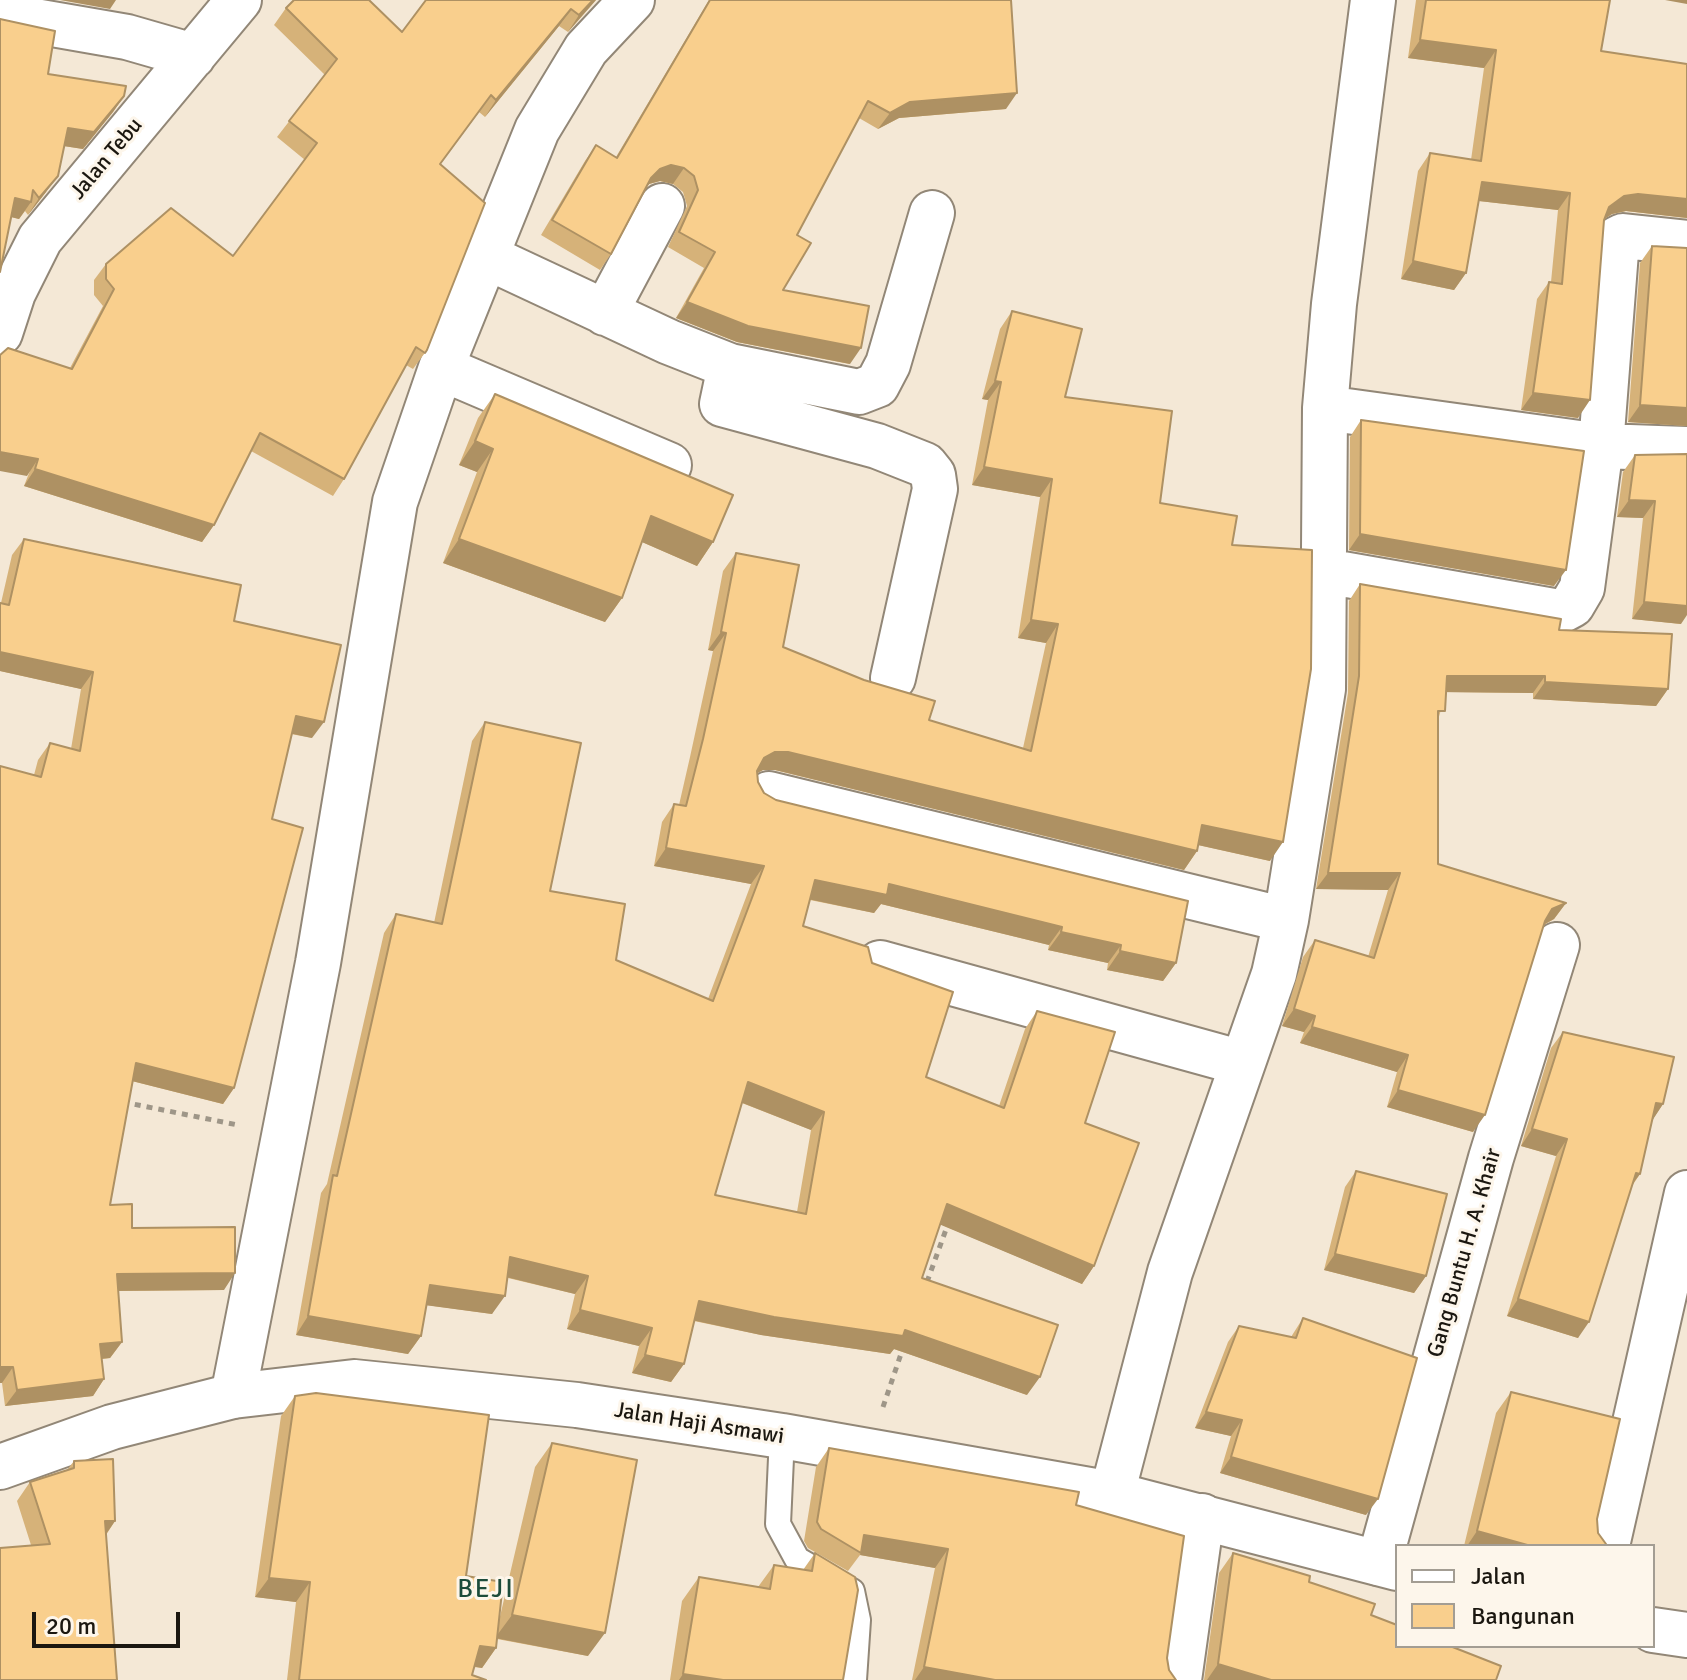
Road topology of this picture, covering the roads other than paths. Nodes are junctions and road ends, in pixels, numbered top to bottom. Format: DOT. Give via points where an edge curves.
graph roads {
  1 [pos="239,0"];
  2 [pos="632,0"];
  3 [pos="1373,0"];
  4 [pos="0,15"];
  5 [pos="193,56"];
  6 [pos="662,206"];
  7 [pos="932,213"];
  8 [pos="1687,243"];
  9 [pos="485,256"];
  10 [pos="605,313"];
  11 [pos="0,333"];
  12 [pos="730,366"];
  13 [pos="441,368"];
  14 [pos="1325,408"];
  15 [pos="1601,446"];
  16 [pos="1687,449"];
  17 [pos="669,465"];
  18 [pos="1325,571"];
  19 [pos="893,678"];
  20 [pos="769,794"];
  21 [pos="1286,920"];
  22 [pos="1557,945"];
  23 [pos="880,963"];
  24 [pos="1242,1063"];
  25 [pos="1687,1193"];
  26 [pos="233,1396"];
  27 [pos="782,1436"];
  28 [pos="0,1467"];
  29 [pos="1112,1494"];
  30 [pos="1202,1516"];
  31 [pos="1607,1544"];
  32 [pos="1388,1566"];
  33 [pos="1655,1630"];
  34 [pos="1687,1635"];
  35 [pos="854,1680"];
  36 [pos="1179,1680"];
  1 -- 5 [label="street, Jalan Tebu"];
  2 -- 9 [label="street" via="586,49 537,130"];
  3 -- 14 [label="street"];
  4 -- 5 [label="street" via="127,37"];
  5 -- 11 [label="street, Jalan Tebu" via="40,239"];
  6 -- 10 [label="street"];
  7 -- 12 [label="street" via="888,364 877,385 859,392"];
  8 -- 15 [label="street" via="1617,239"];
  9 -- 10 [label="street"];
  9 -- 13 [label="street"];
  10 -- 12 [label="street"];
  12 -- 19 [label="street" via="722,404 912,457 933,475 935,489"];
  13 -- 17 [label="street"];
  13 -- 26 [label="street" via="407,464 387,543 357,744"];
  14 -- 15 [label="street"];
  14 -- 18 [label="street"];
  15 -- 16 [label="street"];
  15 -- 18 [label="street" via="1582,588 1572,605 1559,612"];
  18 -- 21 [label="street" via="1323,689"];
  20 -- 21 [label="street"];
  21 -- 24 [label="street" via="1274,974"];
  22 -- 32 [label="street, Gang Buntu H. A. Khair" via="1491,1158"];
  23 -- 24 [label="street"];
  24 -- 29 [label="street" via="1170,1272"];
  25 -- 31 [label="street"];
  26 -- 27 [label="street, Jalan Haji Asmawi" via="368,1383 522,1398"];
  26 -- 28 [label="street, Jalan Haji Asmawi" via="112,1427"];
  27 -- 29 [label="street, Jalan Haji Asmawi"];
  27 -- 35 [label="lane" via="778,1524 797,1559 852,1591 858,1620"];
  29 -- 30 [label="street, Jalan Haji Asmawi"];
  30 -- 32 [label="street, Jalan Haji Asmawi"];
  30 -- 36 [label="street"];
  33 -- 34 [label="street"];
}
